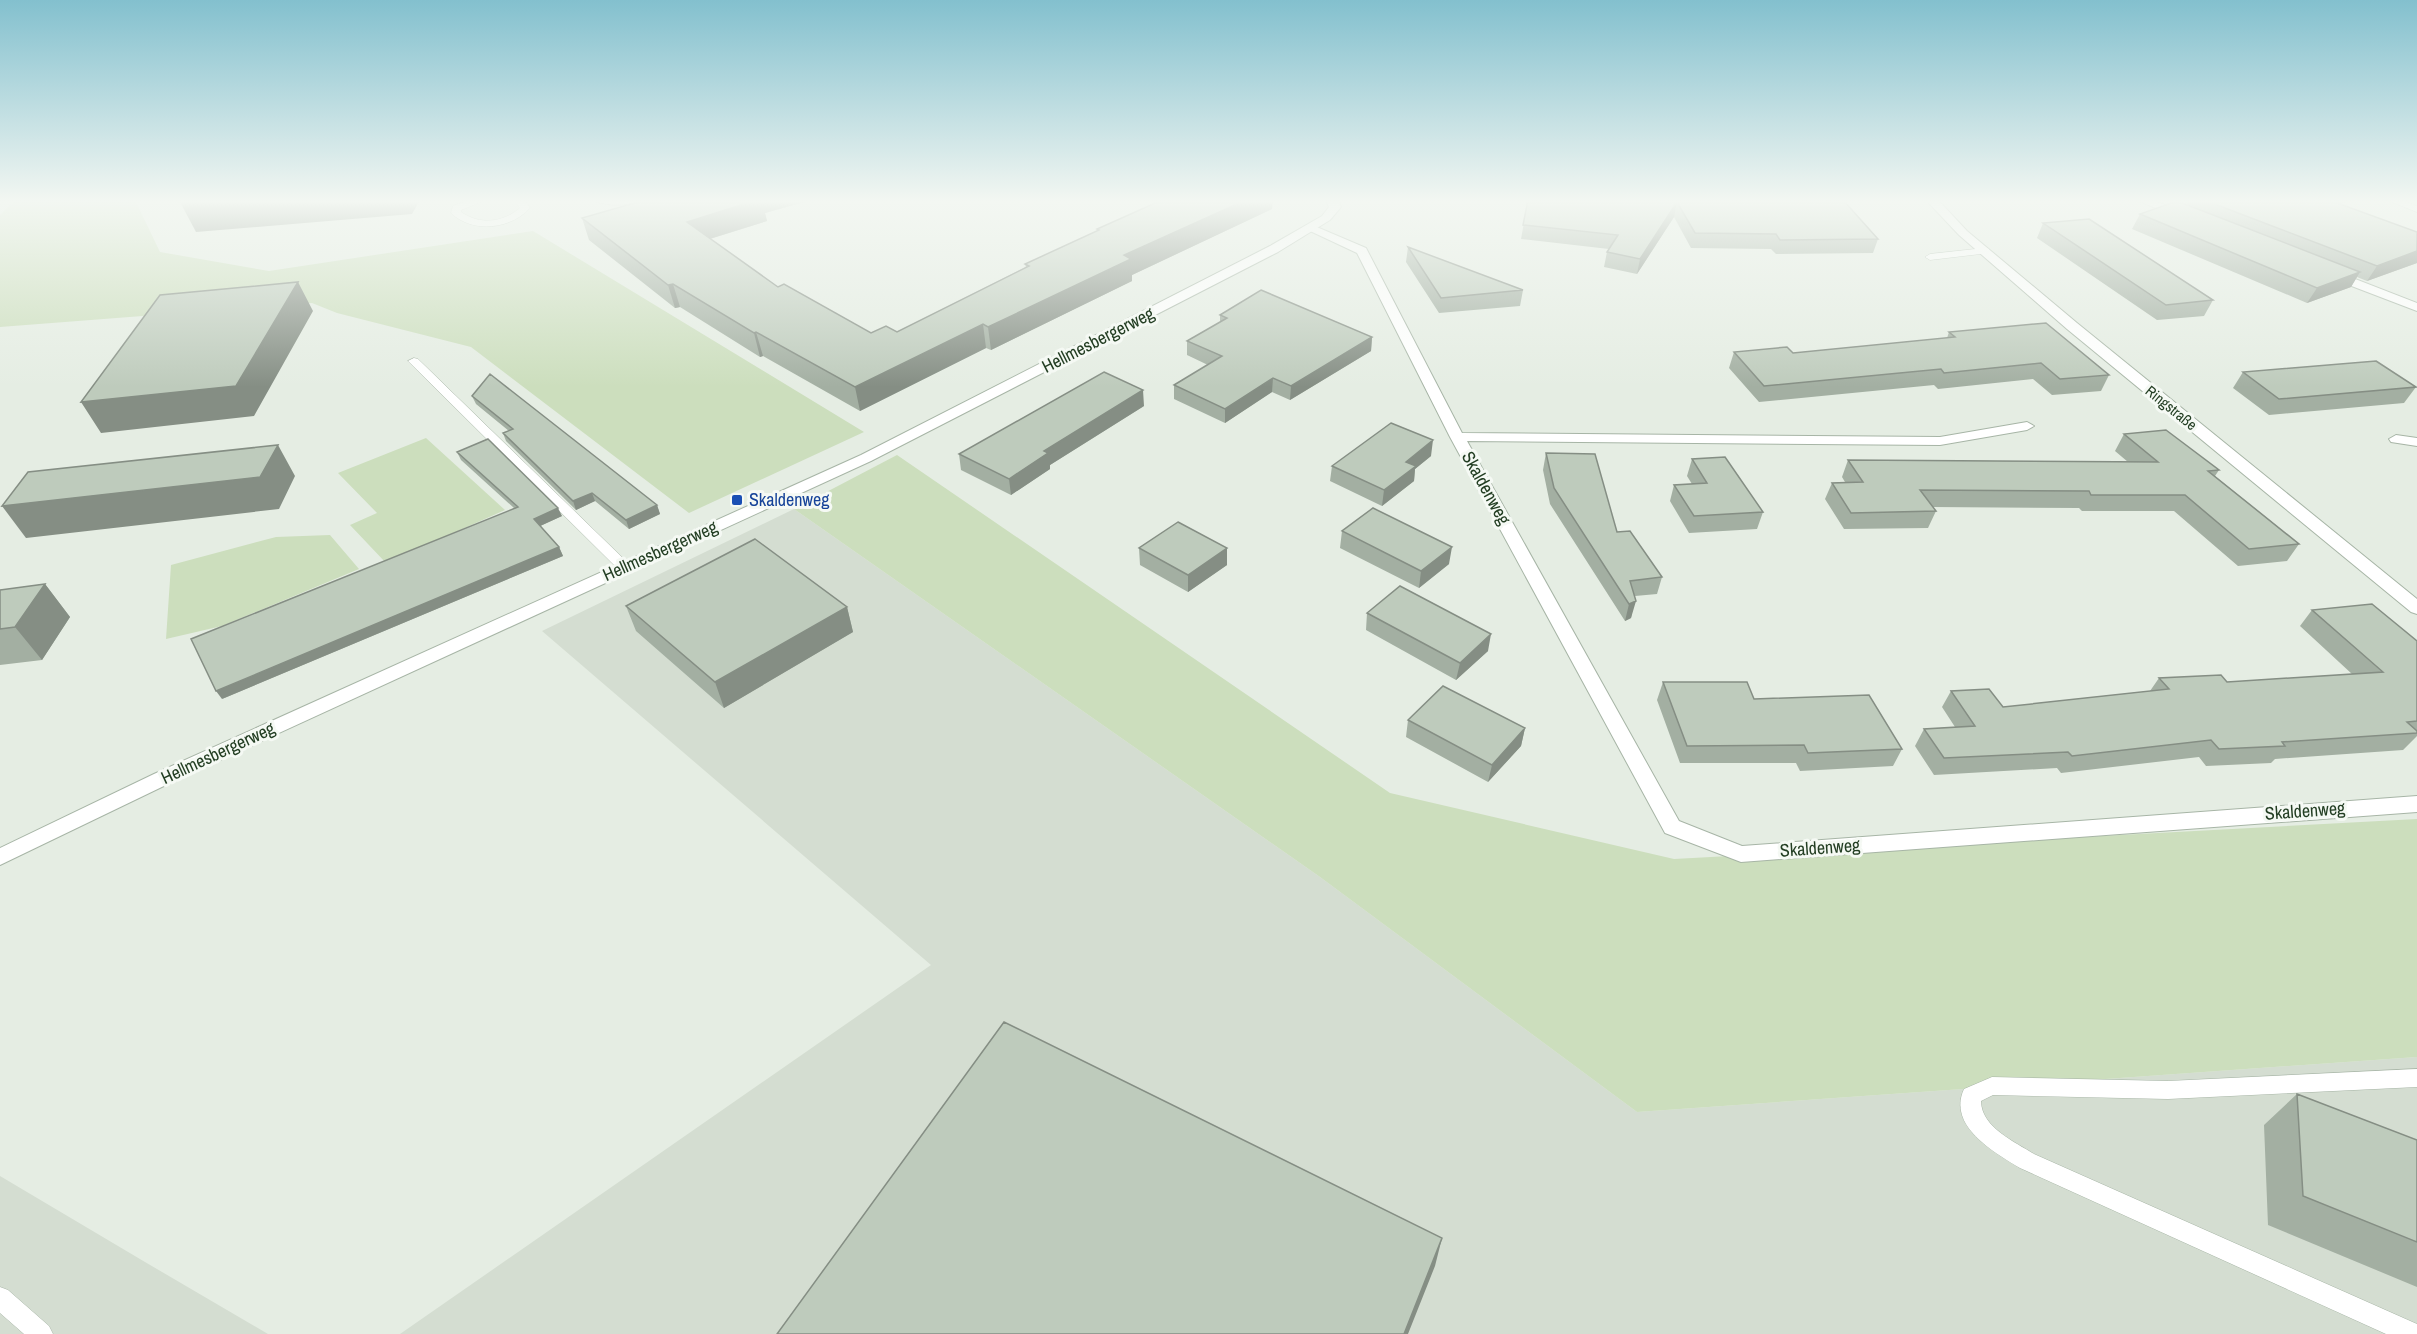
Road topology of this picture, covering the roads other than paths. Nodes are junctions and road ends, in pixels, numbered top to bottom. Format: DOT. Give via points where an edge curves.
graph roads {
  1 [pos="1249,262"];
  2 [pos="1368,262"];
  3 [pos="1998,262"];
  4 [pos="2318,269"];
  5 [pos="2417,308"];
  6 [pos="414,361"];
  7 [pos="2027,426"];
  8 [pos="1457,437"];
  9 [pos="2396,439"];
  10 [pos="2417,442"];
  11 [pos="624,567"];
  12 [pos="2417,608"];
  13 [pos="2417,804"];
  14 [pos="0,857"];
  15 [pos="2417,1078"];
  16 [pos="0,1298"];
  17 [pos="41,1334"];
  18 [pos="2412,1334"];
  1 -- 11 [label="street, Hellmesbergerweg" via="866,458"];
  2 -- 8 [label="street, Skaldenweg"];
  3 -- 12 [label="street, Ringstraße"];
  4 -- 5 [label="street"];
  6 -- 11 [label="lane"];
  7 -- 8 [label="street, Skaldenweg" via="1940,441"];
  8 -- 13 [label="street, Skaldenweg" via="1672,827 1741,854"];
  9 -- 10 [label="street"];
  11 -- 14 [label="street, Hellmesbergerweg"];
  15 -- 18 [label="lane" via="2168,1090 1992,1086 1971,1096 1969,1107 1992,1139 2027,1161"];
  16 -- 17 [label="lane"];
}
